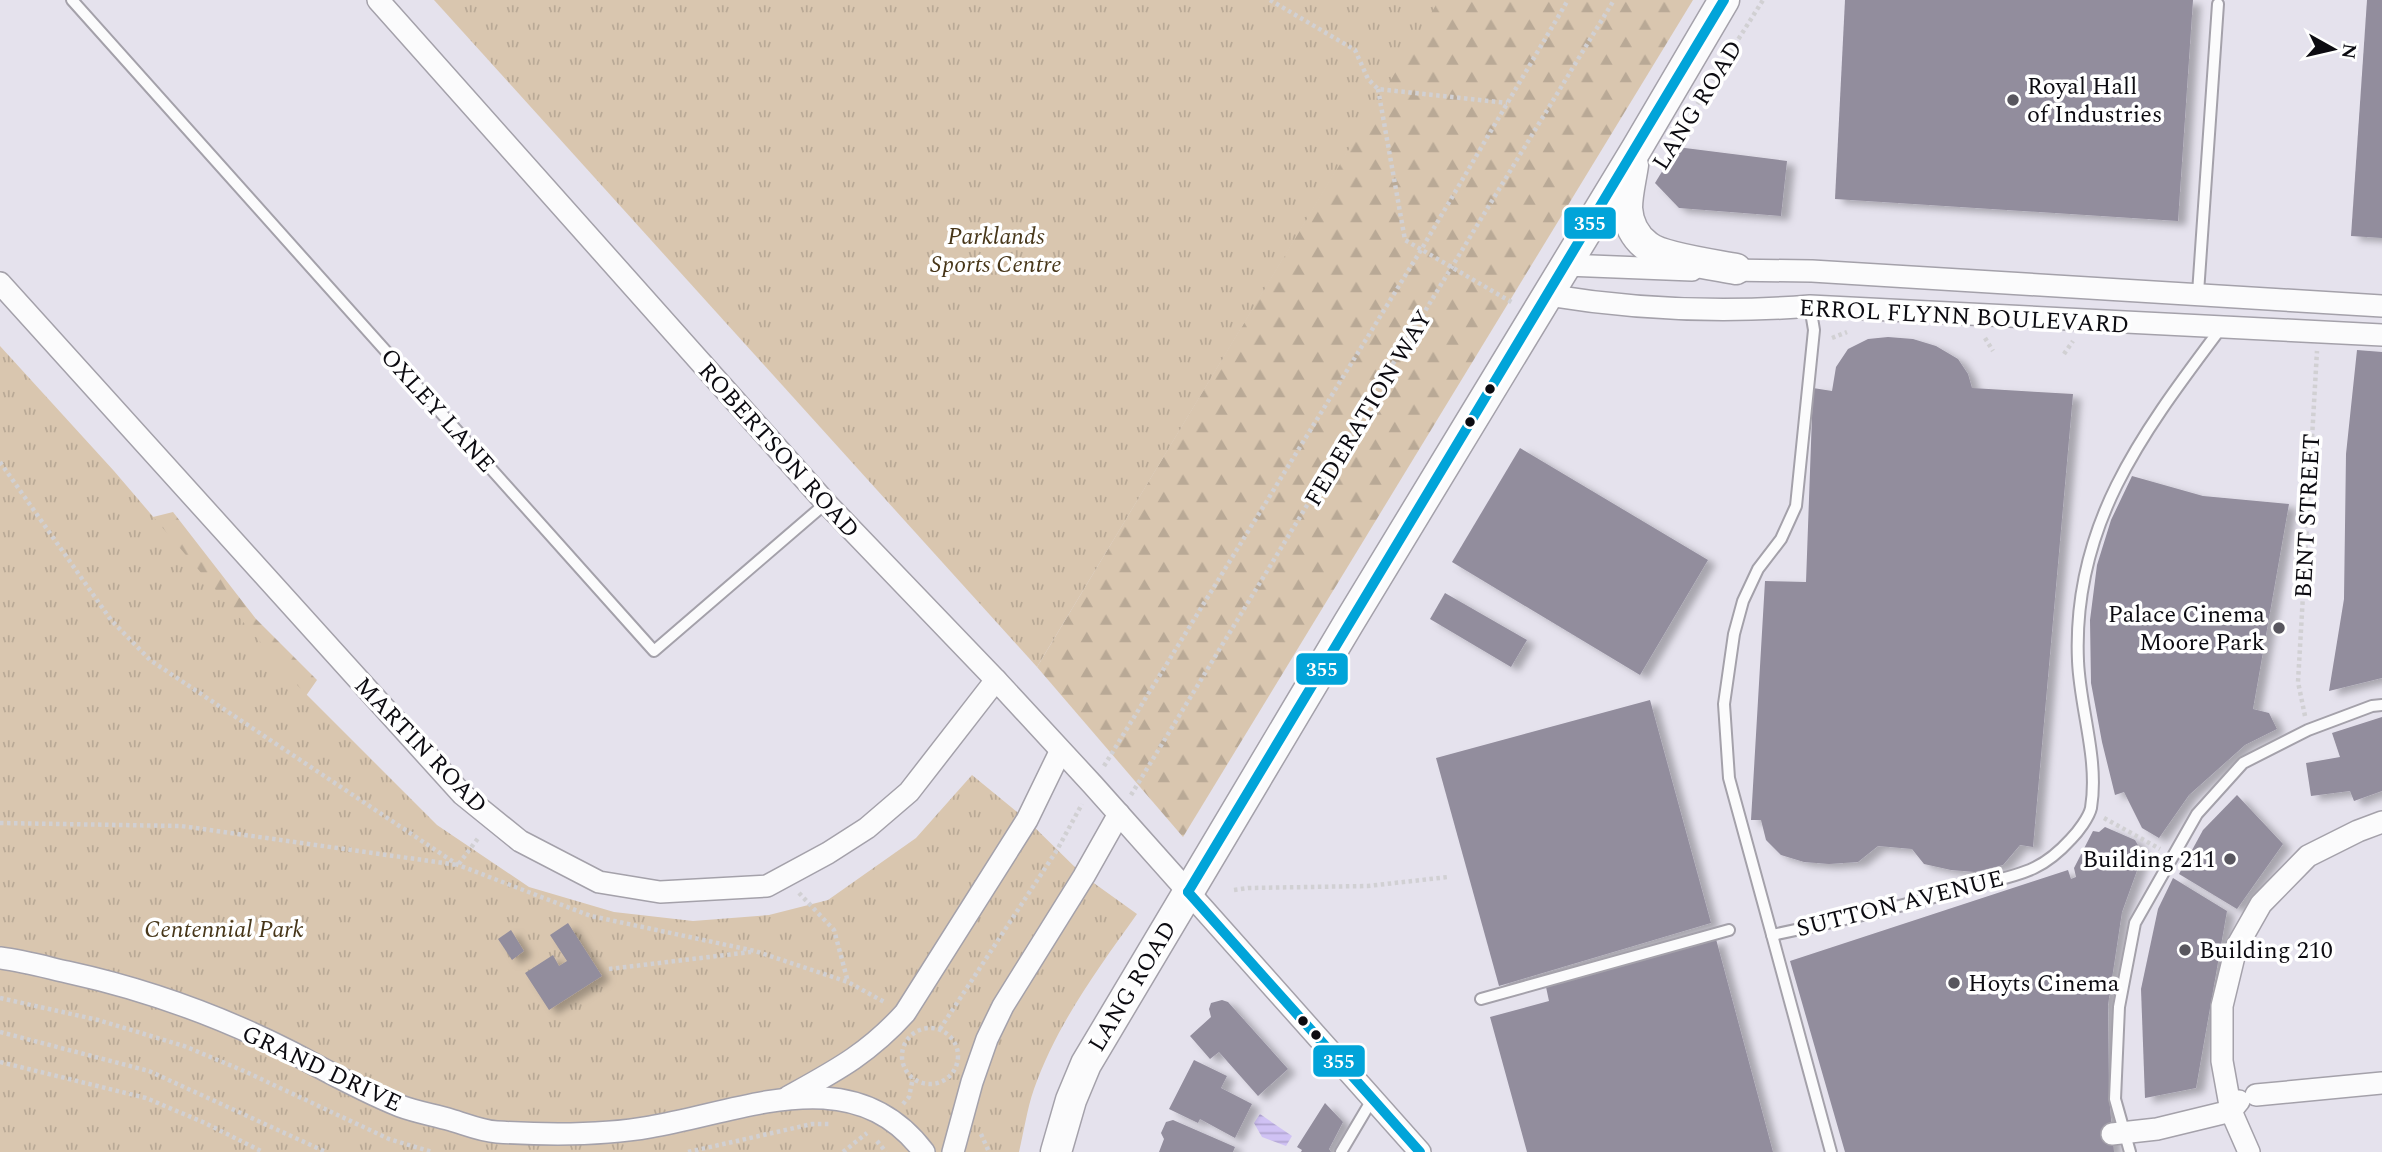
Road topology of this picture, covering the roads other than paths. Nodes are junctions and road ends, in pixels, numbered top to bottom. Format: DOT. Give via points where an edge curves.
graph roads {
  1 [pos="72,0"];
  2 [pos="378,0"];
  3 [pos="1724,0"];
  4 [pos="2218,4"];
  5 [pos="1637,148"];
  6 [pos="1566,265"];
  7 [pos="1736,269"];
  8 [pos="0,283"];
  9 [pos="2198,293"];
  10 [pos="1547,295"];
  11 [pos="1810,306"];
  12 [pos="2382,306"];
  13 [pos="2221,328"];
  14 [pos="2382,335"];
  15 [pos="826,503"];
  16 [pos="996,680"];
  17 [pos="2382,705"];
  18 [pos="1060,752"];
  19 [pos="1119,814"];
  20 [pos="2382,822"];
  21 [pos="1188,892"];
  22 [pos="1729,930"];
  23 [pos="1772,935"];
  24 [pos="0,958"];
  25 [pos="1481,999"];
  26 [pos="2382,1083"];
  27 [pos="786,1098"];
  28 [pos="1373,1098"];
  29 [pos="2244,1101"];
  30 [pos="2122,1140"];
  31 [pos="925,1152"];
  32 [pos="953,1152"];
  33 [pos="1056,1152"];
  34 [pos="1341,1152"];
  35 [pos="1420,1152"];
  36 [pos="1831,1152"];
  37 [pos="2249,1152"];
  1 -- 15 [label="lane, OXLEY LANE" via="653,651"];
  2 -- 15 [label="street, ROBERTSON ROAD"];
  3 -- 5 [label="street, LANG ROAD"];
  4 -- 9 [label="lane"];
  5 -- 6 [label="street, LANG ROAD"];
  5 -- 7 [label="street" via="1627,207 1634,232 1653,250"];
  6 -- 7 [label="street, ERROL FLYNN BOULEVARD"];
  6 -- 10 [label="street, LANG ROAD"];
  7 -- 9 [label="street, ERROL FLYNN BOULEVARD"];
  8 -- 16 [label="street, MARTIN ROAD" via="462,794 520,841 599,882 660,892 767,886 867,828 909,792"];
  9 -- 12 [label="street, ERROL FLYNN BOULEVARD"];
  10 -- 11 [label="street, ERROL FLYNN BOULEVARD" via="1750,311"];
  10 -- 21 [label="street, LANG ROAD"];
  11 -- 13 [label="street, ERROL FLYNN BOULEVARD"];
  11 -- 23 [label="lane, SUTTON AVENUE" via="1814,330 1796,506 1744,601 1734,634 1724,704 1730,778"];
  13 -- 14 [label="street, ERROL FLYNN BOULEVARD"];
  13 -- 23 [label="lane, SUTTON AVENUE" via="2149,426 2111,495 2090,551 2079,605 2078,661 2092,765 2091,811 2073,838 2034,868 1903,907"];
  15 -- 16 [label="street, ROBERTSON ROAD"];
  16 -- 18 [label="street, ROBERTSON ROAD"];
  17 -- 30 [label="lane" via="2308,730 2243,763 2197,814 2135,923 2119,1007 2115,1098"];
  18 -- 19 [label="street, ROBERTSON ROAD"];
  18 -- 27 [label="street" via="1027,820 905,1013 852,1061"];
  19 -- 21 [label="street, ROBERTSON ROAD"];
  19 -- 32 [label="street" via="1003,1006 972,1082"];
  20 -- 29 [label="street" via="2308,856 2261,904 2236,948 2222,1006 2222,1062"];
  21 -- 28 [label="street, ROBERTSON ROAD"];
  21 -- 33 [label="street, LANG ROAD" via="1086,1064"];
  22 -- 25 [label="lane"];
  23 -- 36 [label="lane"];
  24 -- 27 [label="street, GRAND DRIVE" via="105,980 192,1008 402,1107 493,1131 647,1128"];
  26 -- 29 [label="street"];
  27 -- 31 [label="street, GRAND DRIVE" via="822,1098 877,1110"];
  28 -- 34 [label="lane"];
  28 -- 35 [label="street, ROBERTSON ROAD"];
  29 -- 30 [label="street"];
  29 -- 37 [label="street"];
}
